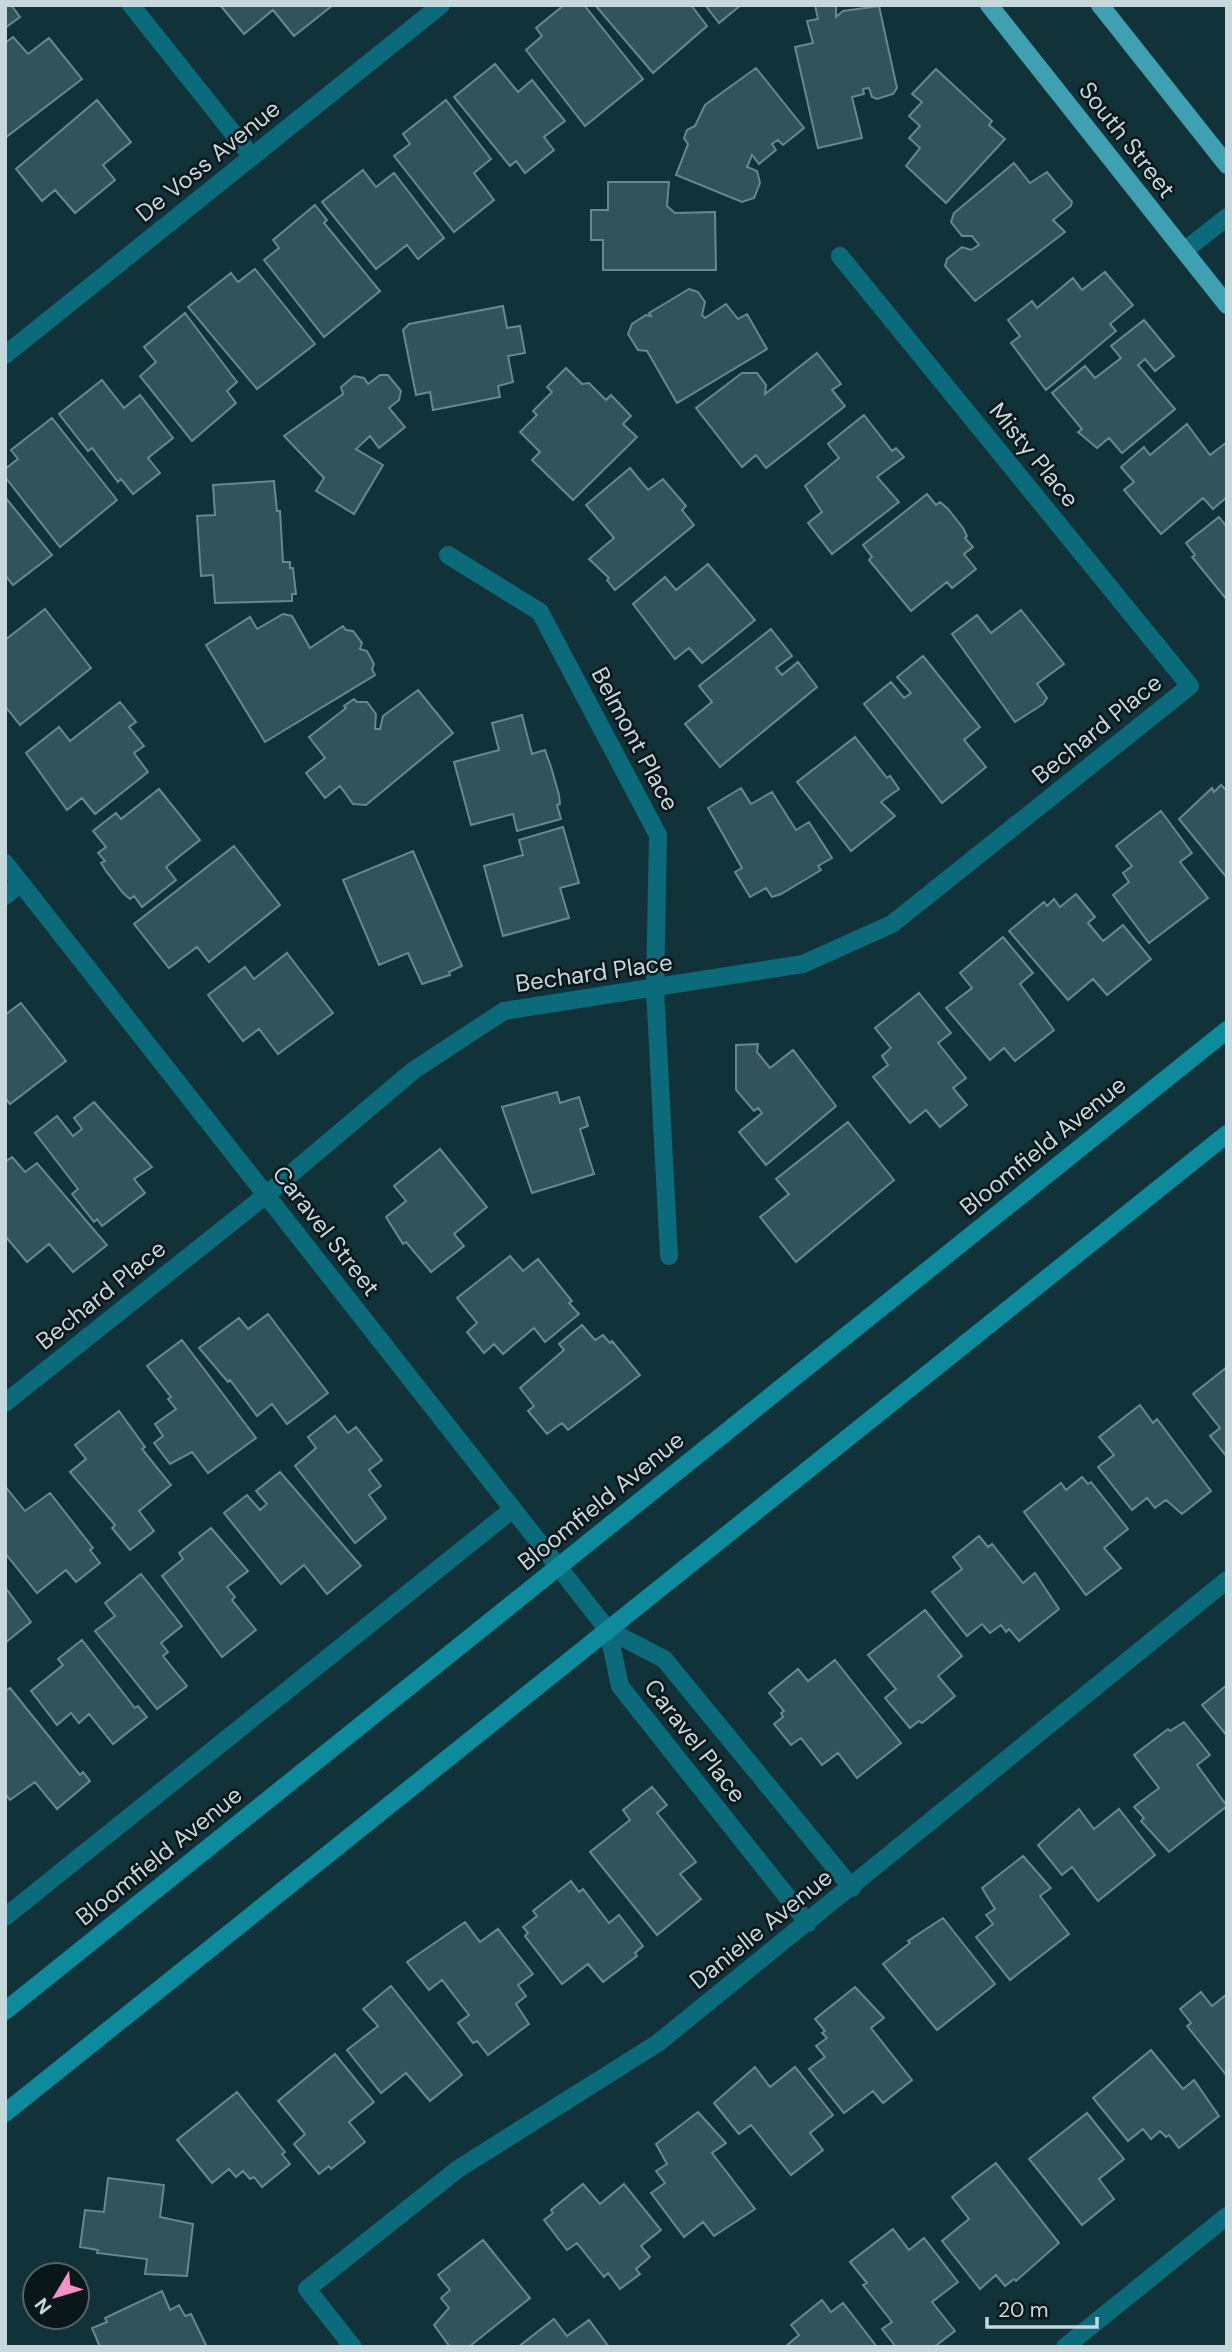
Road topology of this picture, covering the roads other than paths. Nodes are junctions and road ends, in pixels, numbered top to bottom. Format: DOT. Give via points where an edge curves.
graph roads {
  1 [pos="131,5"];
  2 [pos="441,5"];
  3 [pos="989,5"];
  4 [pos="1100,5"];
  5 [pos="251,157"];
  6 [pos="1227,165"];
  7 [pos="1227,217"];
  8 [pos="1184,251"];
  9 [pos="839,256"];
  10 [pos="1227,305"];
  11 [pos="5,355"];
  12 [pos="448,555"];
  13 [pos="1190,686"];
  14 [pos="5,863"];
  15 [pos="21,883"];
  16 [pos="5,896"];
  17 [pos="655,989"];
  18 [pos="1227,1030"];
  19 [pos="1227,1134"];
  20 [pos="266,1195"];
  21 [pos="669,1256"];
  22 [pos="5,1402"];
  23 [pos="513,1508"];
  24 [pos="559,1566"];
  25 [pos="1227,1580"];
  26 [pos="608,1630"];
  27 [pos="852,1888"];
  28 [pos="5,1917"];
  29 [pos="808,1923"];
  30 [pos="5,2011"];
  31 [pos="5,2113"];
  32 [pos="1227,2217"];
  33 [pos="353,2347"];
  34 [pos="1065,2347"];
  1 -- 5 [label="street"];
  2 -- 5 [label="street, De Voss Avenue"];
  3 -- 8 [label="main road, South Street"];
  4 -- 6 [label="main road"];
  5 -- 11 [label="street, De Voss Avenue"];
  7 -- 8 [label="street"];
  8 -- 10 [label="main road, South Street"];
  9 -- 13 [label="street, Misty Place"];
  12 -- 17 [label="street, Belmont Place" via="540,612 658,835"];
  13 -- 17 [label="street, Bechard Place" via="892,924 803,964"];
  14 -- 15 [label="street, Caravel Street"];
  15 -- 16 [label="street"];
  15 -- 20 [label="street, Caravel Street"];
  17 -- 20 [label="street, Bechard Place" via="504,1011 414,1070"];
  17 -- 21 [label="street, Belmont Place"];
  18 -- 24 [label="street, Bloomfield Avenue"];
  19 -- 26 [label="street"];
  20 -- 22 [label="street, Bechard Place"];
  20 -- 23 [label="street, Caravel Street"];
  23 -- 24 [label="street, Caravel Street"];
  23 -- 28 [label="street, Bloomfield Avenue"];
  24 -- 26 [label="street, Caravel Street"];
  24 -- 30 [label="street, Bloomfield Avenue"];
  25 -- 27 [label="street, Danielle Avenue"];
  26 -- 27 [label="street, Caravel Place" via="664,1659"];
  26 -- 29 [label="street, Caravel Place" via="620,1686"];
  26 -- 31 [label="street"];
  27 -- 29 [label="street, Danielle Avenue"];
  29 -- 33 [label="street, Danielle Avenue" via="658,2043 458,2169 307,2289"];
  32 -- 34 [label="street"];
}
